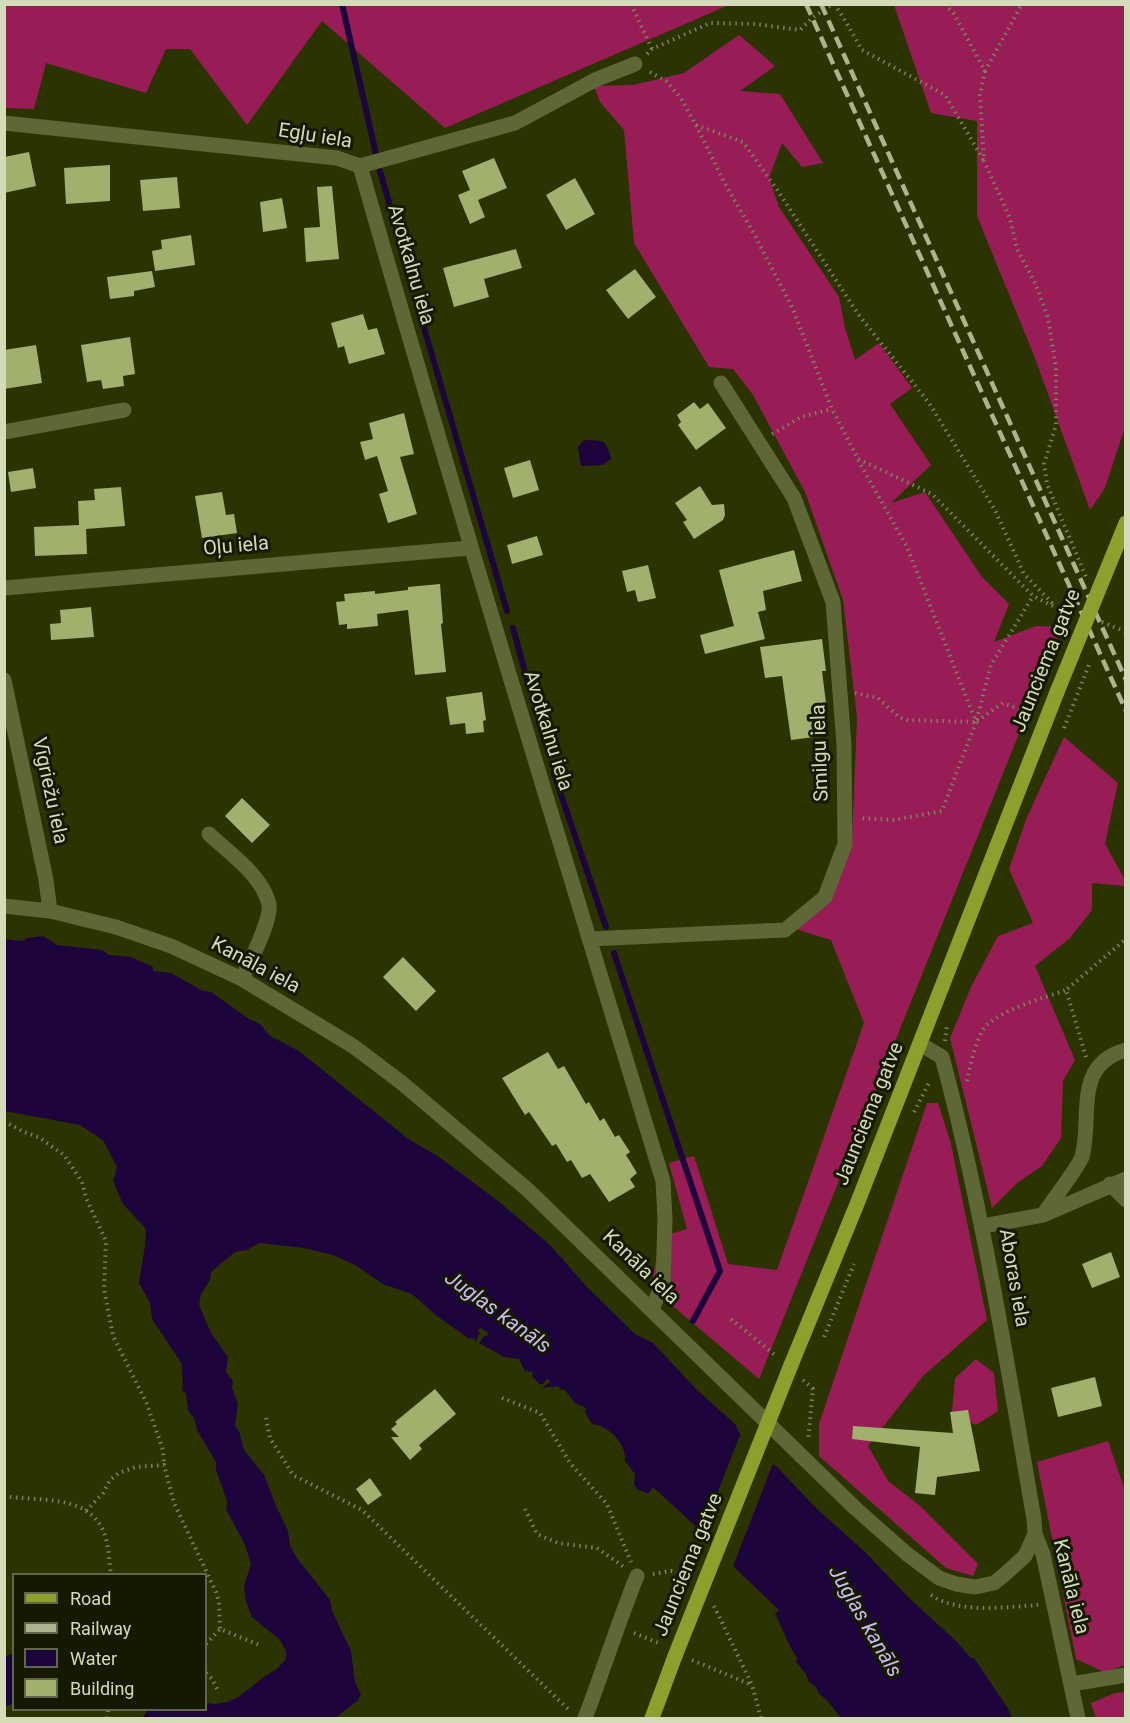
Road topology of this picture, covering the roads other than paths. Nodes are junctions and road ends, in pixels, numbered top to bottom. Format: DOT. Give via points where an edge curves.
graph roads {
  1 [pos="635,64"];
  2 [pos="4,123"];
  3 [pos="360,166"];
  4 [pos="722,383"];
  5 [pos="124,410"];
  6 [pos="4,432"];
  7 [pos="1125,523"];
  8 [pos="471,548"];
  9 [pos="4,588"];
  10 [pos="4,680"];
  11 [pos="209,834"];
  12 [pos="4,906"];
  13 [pos="50,911"];
  14 [pos="589,939"];
  15 [pos="242,979"];
  16 [pos="920,1044"];
  17 [pos="1125,1050"];
  18 [pos="1125,1179"];
  19 [pos="1110,1184"];
  20 [pos="1125,1200"];
  21 [pos="1043,1215"];
  22 [pos="983,1226"];
  23 [pos="652,1309"];
  24 [pos="1035,1534"];
  25 [pos="637,1576"];
  26 [pos="1125,1676"];
  27 [pos="1071,1684"];
  28 [pos="585,1719"];
  29 [pos="652,1719"];
  30 [pos="1077,1719"];
  1 -- 3 [label="street, Egļu iela" via="595,80 515,123"];
  2 -- 3 [label="street, Egļu iela" via="337,158"];
  3 -- 8 [label="street, Avotkalnu iela"];
  4 -- 14 [label="street, Smilgu iela" via="794,498 832,602 844,745 845,843 825,897 785,930"];
  5 -- 6 [label="street"];
  7 -- 16 [label="main road, Jaunciema gatve, bridge"];
  8 -- 9 [label="street, Oļu iela"];
  8 -- 14 [label="street, Avotkalnu iela"];
  10 -- 13 [label="street, Vīgriežu iela"];
  11 -- 15 [label="street" via="257,880 269,906 262,934"];
  12 -- 13 [label="street, Kanāla iela"];
  13 -- 15 [label="street, Kanāla iela" via="171,946"];
  14 -- 23 [label="street, Avotkalnu iela" via="663,1181 663,1283"];
  15 -- 23 [label="street, Kanāla iela" via="353,1046 402,1083 528,1190"];
  16 -- 22 [label="street, Aboras iela" via="942,1057"];
  16 -- 29 [label="main road, Jaunciema gatve, bridge"];
  17 -- 21 [label="street" via="1112,1053 1092,1075 1081,1158"];
  18 -- 19 [label="street"];
  19 -- 20 [label="street"];
  19 -- 21 [label="street"];
  21 -- 22 [label="street"];
  22 -- 24 [label="street, Aboras iela"];
  23 -- 24 [label="street, Kanāla iela" via="855,1508 939,1578 975,1587 994,1582 1025,1556"];
  24 -- 27 [label="street, Kanāla iela" via="1043,1554"];
  25 -- 28 [label="street"];
  26 -- 27 [label="street"];
  27 -- 30 [label="street, Kanāla iela"];
}
